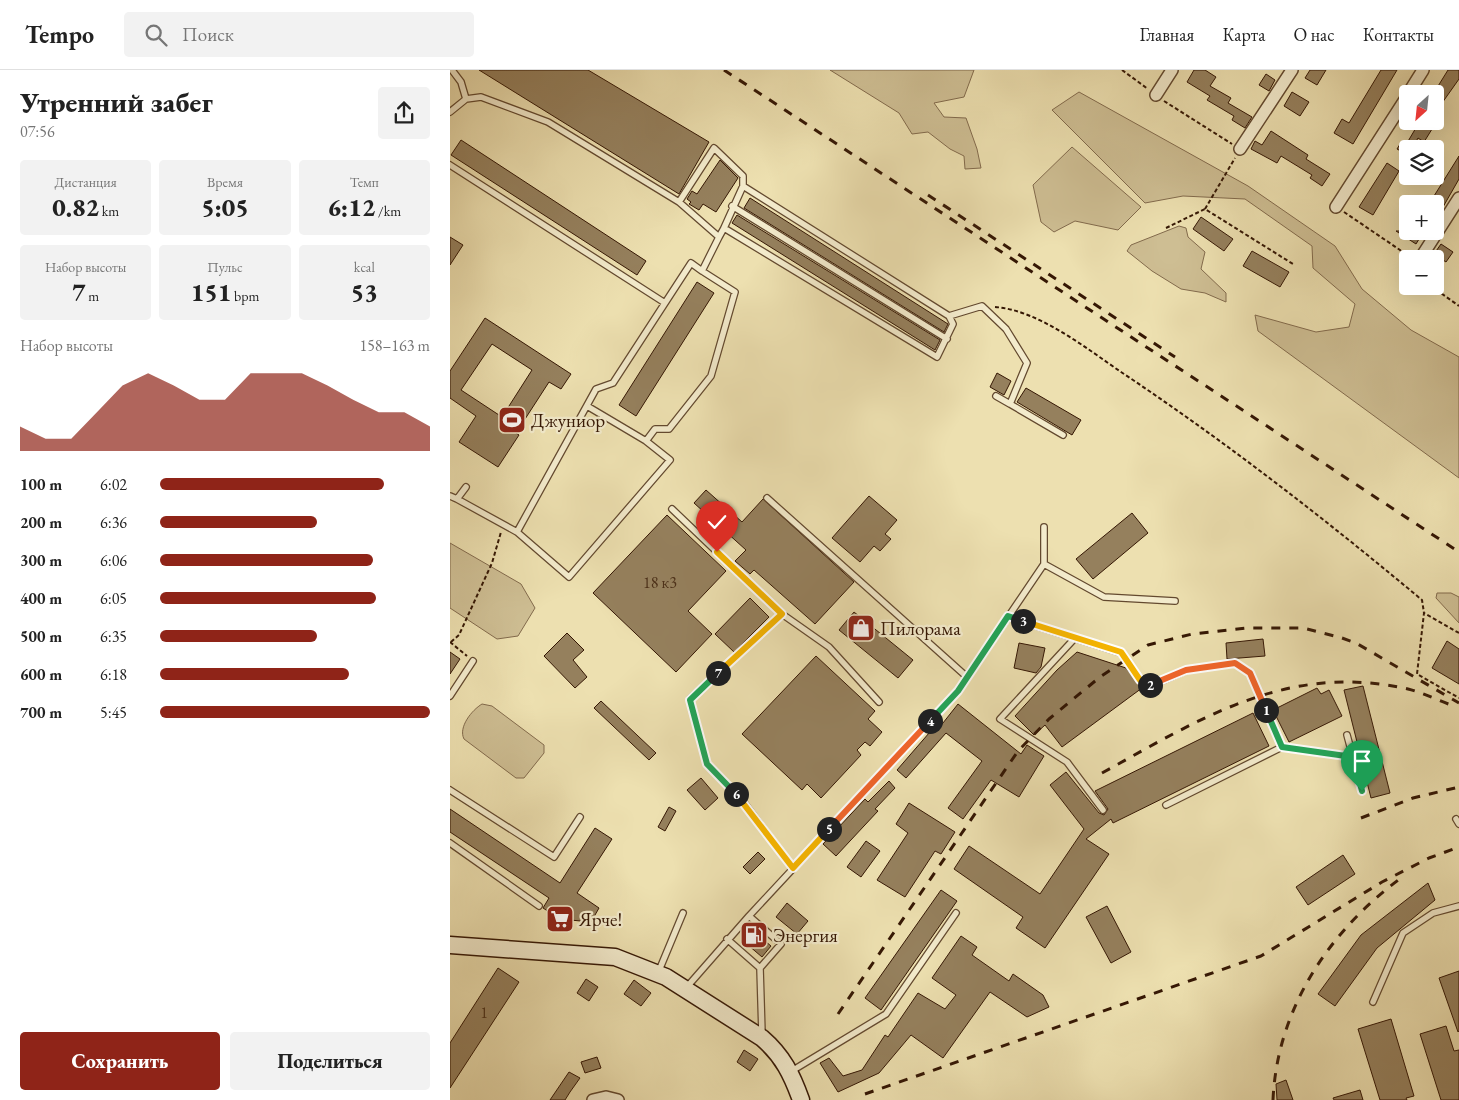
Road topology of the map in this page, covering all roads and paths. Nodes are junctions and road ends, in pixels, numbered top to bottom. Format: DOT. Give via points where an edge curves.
graph roads {
  1 [pos="452,70"];
  2 [pos="1122,70"];
  3 [pos="1172,70"];
  4 [pos="1292,70"];
  5 [pos="1423,70"];
  6 [pos="1414,85"];
  7 [pos="1156,95"];
  8 [pos="466,99"];
  9 [pos="1399,108"];
  10 [pos="450,110"];
  11 [pos="1240,149"];
  12 [pos="450,165"];
  13 [pos="743,186"];
  14 [pos="1459,198"];
  15 [pos="679,202"];
  16 [pos="732,206"];
  17 [pos="1336,207"];
  18 [pos="1205,209"];
  19 [pos="724,228"];
  20 [pos="1166,228"];
  21 [pos="719,237"];
  22 [pos="1400,250"];
  23 [pos="1426,250"];
  24 [pos="1293,264"];
  25 [pos="702,271"];
  26 [pos="1444,295"];
  27 [pos="665,303"];
  28 [pos="982,306"];
  29 [pos="1459,306"];
  30 [pos="949,316"];
  31 [pos="947,339"];
  32 [pos="996,396"];
  33 [pos="1010,404"];
  34 [pos="587,406"];
  35 [pos="1063,435"];
  36 [pos="646,441"];
  37 [pos="466,487"];
  38 [pos="450,496"];
  39 [pos="768,498"];
  40 [pos="457,499"];
  41 [pos="672,509"];
  42 [pos="504,524"];
  43 [pos="1044,527"];
  44 [pos="517,532"];
  45 [pos="1044,564"];
  46 [pos="1175,601"];
  47 [pos="1424,613"];
  48 [pos="782,614"];
  49 [pos="1008,616"];
  50 [pos="1459,633"];
  51 [pos="1076,638"];
  52 [pos="450,642"];
  53 [pos="473,661"];
  54 [pos="967,678"];
  55 [pos="450,696"];
  56 [pos="1459,698"];
  57 [pos="879,702"];
  58 [pos="1347,735"];
  59 [pos="1282,747"];
  60 [pos="1353,757"];
  61 [pos="450,790"];
  62 [pos="1362,791"];
  63 [pos="1166,805"];
  64 [pos="1103,810"];
  65 [pos="580,816"];
  66 [pos="450,843"];
  67 [pos="793,868"];
  68 [pos="539,906"];
  69 [pos="1459,906"];
  70 [pos="683,913"];
  71 [pos="956,913"];
  72 [pos="749,916"];
  73 [pos="727,939"];
  74 [pos="450,945"];
  75 [pos="760,968"];
  76 [pos="658,973"];
  77 [pos="686,988"];
  78 [pos="1373,1002"];
  79 [pos="762,1038"];
  80 [pos="790,1072"];
  81 [pos="593,1100"];
  82 [pos="618,1100"];
  83 [pos="801,1100"];
  1 -- 8 [label="lane" via="461,82"];
  2 -- 7 [label="path"];
  3 -- 7 [label="street"];
  4 -- 11 [label="street"];
  5 -- 6 [label="street"];
  7 -- 11 [label="path"];
  8 -- 10 [label="lane"];
  8 -- 15 [label="lane" via="481,97 548,122"];
  9 -- 17 [label="street"];
  11 -- 18 [label="path"];
  12 -- 27 [label="lane"];
  13 -- 15 [label="lane" via="743,176 714,148"];
  13 -- 16 [label="lane"];
  13 -- 30 [label="lane"];
  14 -- 23 [label="street"];
  15 -- 21 [label="lane"];
  16 -- 19 [label="lane"];
  16 -- 31 [label="lane"];
  17 -- 22 [label="path"];
  18 -- 20 [label="path"];
  18 -- 24 [label="path"];
  19 -- 21 [label="lane"];
  19 -- 31 [label="lane" via="937,357"];
  21 -- 25 [label="lane"];
  25 -- 27 [label="lane" via="691,263"];
  25 -- 36 [label="lane" via="735,292 711,376 669,429 655,429"];
  26 -- 29 [label="path"];
  27 -- 34 [label="lane" via="613,383 596,389"];
  28 -- 30 [label="lane"];
  28 -- 33 [label="lane" via="1006,329 1028,363"];
  28 -- 47 [label="path" via="1004,307 1052,326 1187,416 1322,517 1408,588 1422,600"];
  30 -- 31 [label="lane" via="954,324"];
  32 -- 33 [label="lane"];
  33 -- 35 [label="lane"];
  34 -- 36 [label="lane"];
  34 -- 44 [label="lane"];
  36 -- 44 [label="lane" via="670,460 569,577"];
  37 -- 40 [label="lane"];
  38 -- 40 [label="lane"];
  39 -- 54 [label="lane"];
  40 -- 42 [label="lane"];
  41 -- 48 [label="lane"];
  42 -- 44 [label="lane"];
  42 -- 52 [label="path" via="492,563 459,635"];
  43 -- 45 [label="lane"];
  45 -- 46 [label="lane" via="1104,597"];
  45 -- 49 [label="lane"];
  47 -- 50 [label="path"];
  47 -- 56 [label="path" via="1417,674"];
  48 -- 57 [label="lane" via="829,647"];
  48 -- 67 [label="lane" via="690,700 707,764 742,800"];
  49 -- 51 [label="lane"];
  49 -- 54 [label="lane"];
  51 -- 59 [label="lane" via="1121,652 1140,680 1150,686 1186,670 1235,663 1250,673"];
  51 -- 64 [label="lane" via="1000,719 1067,762"];
  52 -- 53 [label="path"];
  53 -- 55 [label="lane"];
  54 -- 67 [label="lane"];
  58 -- 60 [label="lane"];
  59 -- 60 [label="lane"];
  59 -- 63 [label="lane"];
  60 -- 62 [label="lane"];
  61 -- 65 [label="lane" via="554,857"];
  66 -- 68 [label="lane"];
  67 -- 72 [label="lane"];
  69 -- 78 [label="lane" via="1433,913 1403,933"];
  70 -- 76 [label="lane"];
  71 -- 80 [label="lane" via="886,1014"];
  72 -- 73 [label="lane"];
  72 -- 75 [label="lane" via="780,944"];
  73 -- 75 [label="lane"];
  73 -- 77 [label="lane"];
  74 -- 76 [label="main road" via="615,957"];
  75 -- 79 [label="lane"];
  76 -- 77 [label="main road"];
  77 -- 79 [label="main road"];
  79 -- 80 [label="main road"];
  80 -- 83 [label="main road"];
  81 -- 82 [label="street" via="606,1097"];
}
